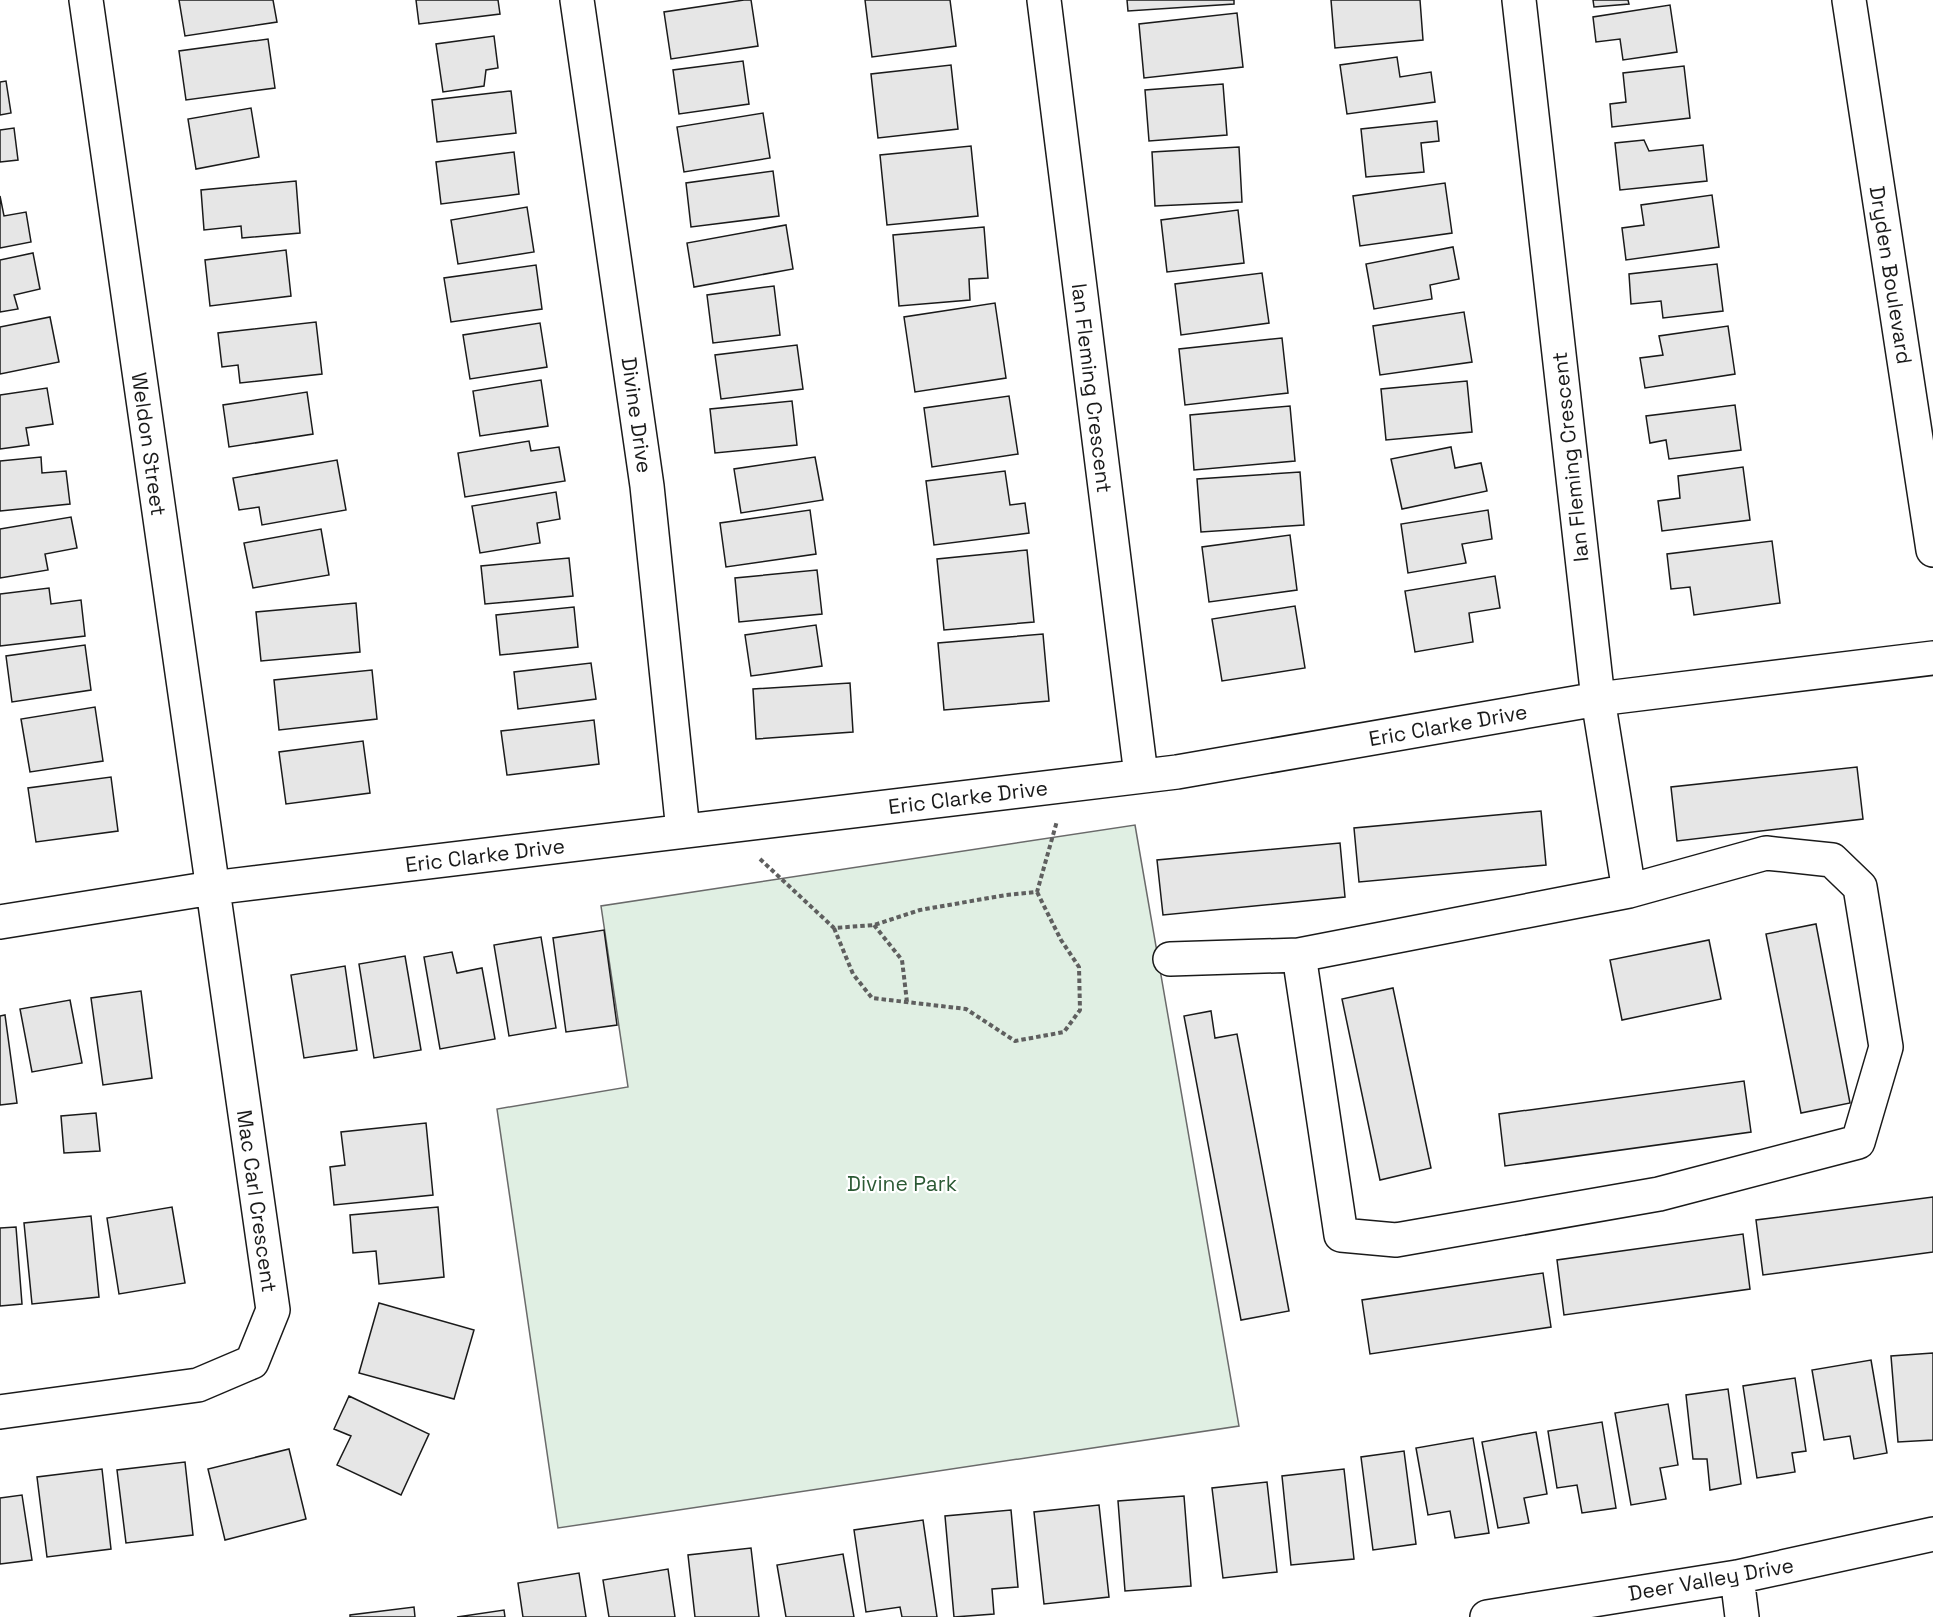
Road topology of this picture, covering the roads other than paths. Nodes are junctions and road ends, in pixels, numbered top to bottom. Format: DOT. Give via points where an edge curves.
graph roads {
  1 [pos="86,0"];
  2 [pos="577,0"];
  3 [pos="1044,0"];
  4 [pos="1519,0"];
  5 [pos="1849,0"];
  6 [pos="1933,550"];
  7 [pos="1933,658"];
  8 [pos="1598,699"];
  9 [pos="1141,775"];
  10 [pos="683,831"];
  11 [pos="212,888"];
  12 [pos="1629,891"];
  13 [pos="0,922"];
  14 [pos="1299,955"];
  15 [pos="1170,959"];
  16 [pos="0,1412"];
  17 [pos="1933,1534"];
  18 [pos="1737,1577"];
  19 [pos="1487,1617"];
  20 [pos="1742,1617"];
  1 -- 11 [label="street, Weldon Street"];
  2 -- 10 [label="street, Divine Drive" via="647,486"];
  3 -- 9 [label="street, Ian Fleming Crescent"];
  4 -- 8 [label="street, Ian Fleming Crescent"];
  5 -- 6 [label="street, Dryden Boulevard"];
  7 -- 8 [label="street, Eric Clarke Drive"];
  8 -- 9 [label="street, Eric Clarke Drive"];
  8 -- 12 [label="street, Ian Fleming Crescent"];
  9 -- 10 [label="street, Eric Clarke Drive"];
  10 -- 11 [label="street, Eric Clarke Drive"];
  11 -- 13 [label="street, Eric Clarke Drive"];
  11 -- 16 [label="street, Mac Carl Crescent" via="273,1310 252,1362 198,1385"];
  12 -- 14 [label="street"];
  12 -- 14 [label="street" via="1767,853 1832,860 1860,887 1886,1047 1858,1142 1659,1194 1396,1240 1341,1235"];
  14 -- 15 [label="street"];
  17 -- 18 [label="street, Deer Valley Drive"];
  18 -- 19 [label="street, Deer Valley Drive"];
  18 -- 20 [label="street"];
}
